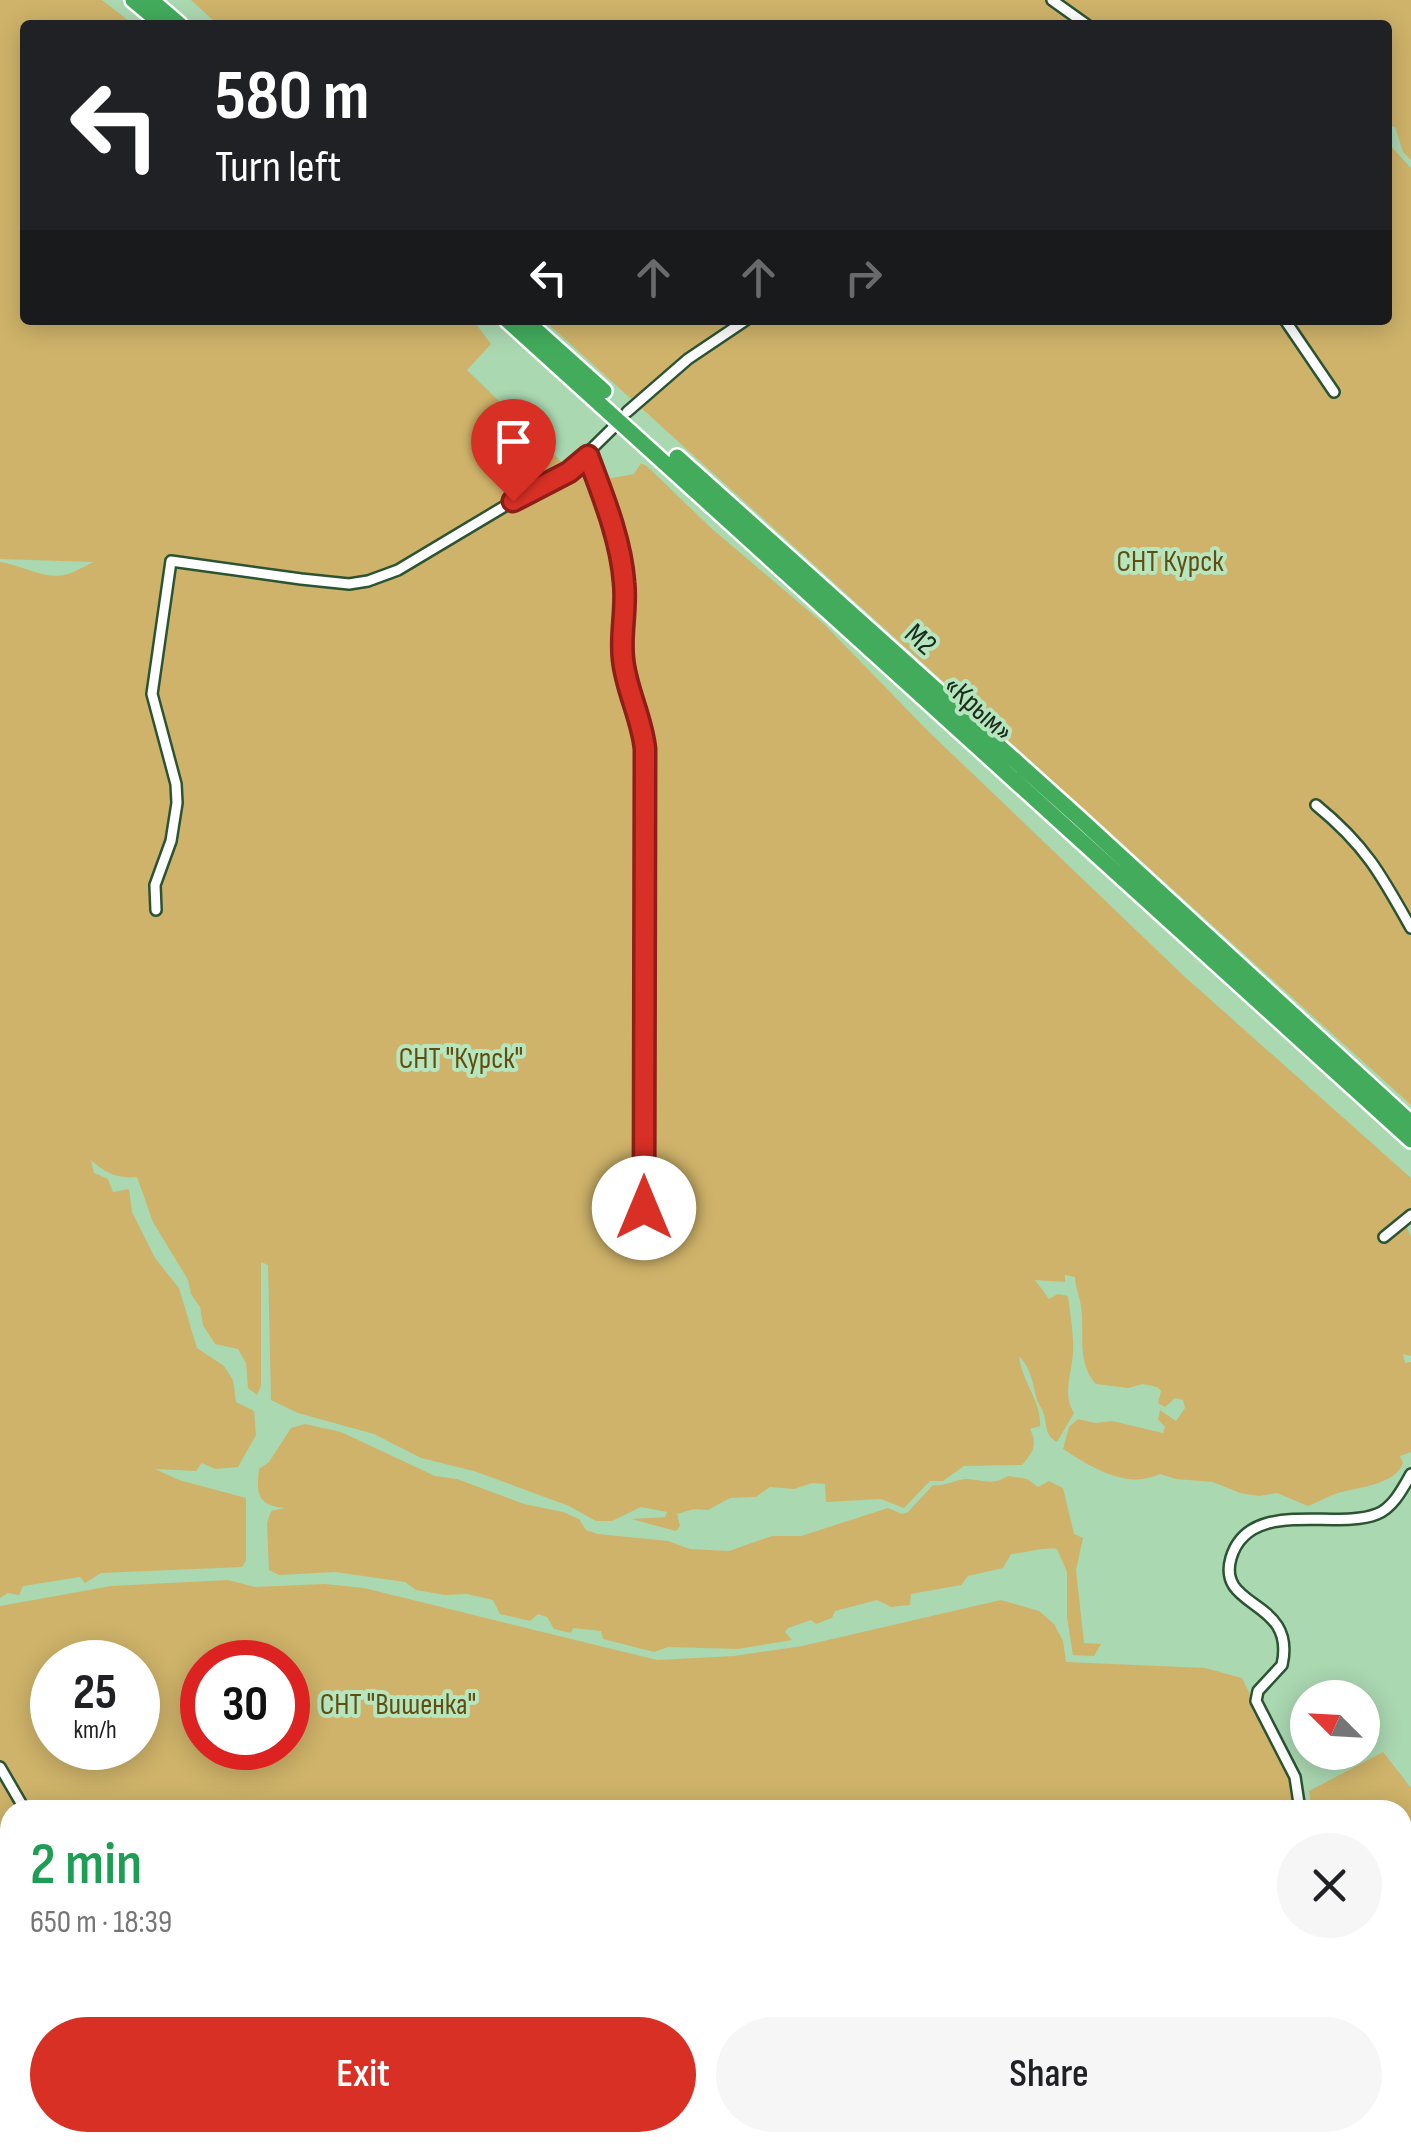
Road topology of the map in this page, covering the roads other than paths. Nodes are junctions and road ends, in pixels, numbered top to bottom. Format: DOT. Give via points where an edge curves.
graph roads {
  1 [pos="133,0"];
  2 [pos="151,0"];
  3 [pos="1052,0"];
  4 [pos="156,20"];
  5 [pos="174,20"];
  6 [pos="1079,20"];
  7 [pos="514,325"];
  8 [pos="530,325"];
  9 [pos="739,325"];
  10 [pos="1287,325"];
  11 [pos="1334,392"];
  12 [pos="624,416"];
  13 [pos="588,456"];
  14 [pos="1316,805"];
  15 [pos="156,910"];
  16 [pos="1411,928"];
  17 [pos="1411,1123"];
  18 [pos="1411,1140"];
  19 [pos="644,1208"];
  20 [pos="1411,1215"];
  21 [pos="1384,1237"];
  22 [pos="1411,1474"];
  23 [pos="0,1767"];
  24 [pos="19,1800"];
  25 [pos="1298,1800"];
  1 -- 4 [label="highway"];
  2 -- 5 [label="highway"];
  3 -- 6 [label="street"];
  7 -- 12 [label="highway, «Крым»"];
  8 -- 12 [label="highway, М2"];
  9 -- 12 [label="street"];
  10 -- 11 [label="street"];
  12 -- 13 [label="street"];
  12 -- 17 [label="highway, М2" via="1079,818"];
  12 -- 18 [label="highway, «Крым»"];
  13 -- 15 [label="street" via="398,570 368,581 171,562 152,694 177,803 155,885"];
  13 -- 19 [label="street" via="624,576 623,658 645,749"];
  14 -- 16 [label="street" via="1368,855"];
  20 -- 21 [label="street"];
  22 -- 25 [label="street" via="1380,1514 1263,1526 1242,1538 1231,1558 1236,1592 1273,1618 1283,1639 1282,1665 1256,1701 1295,1777"];
  23 -- 24 [label="street"];
}
